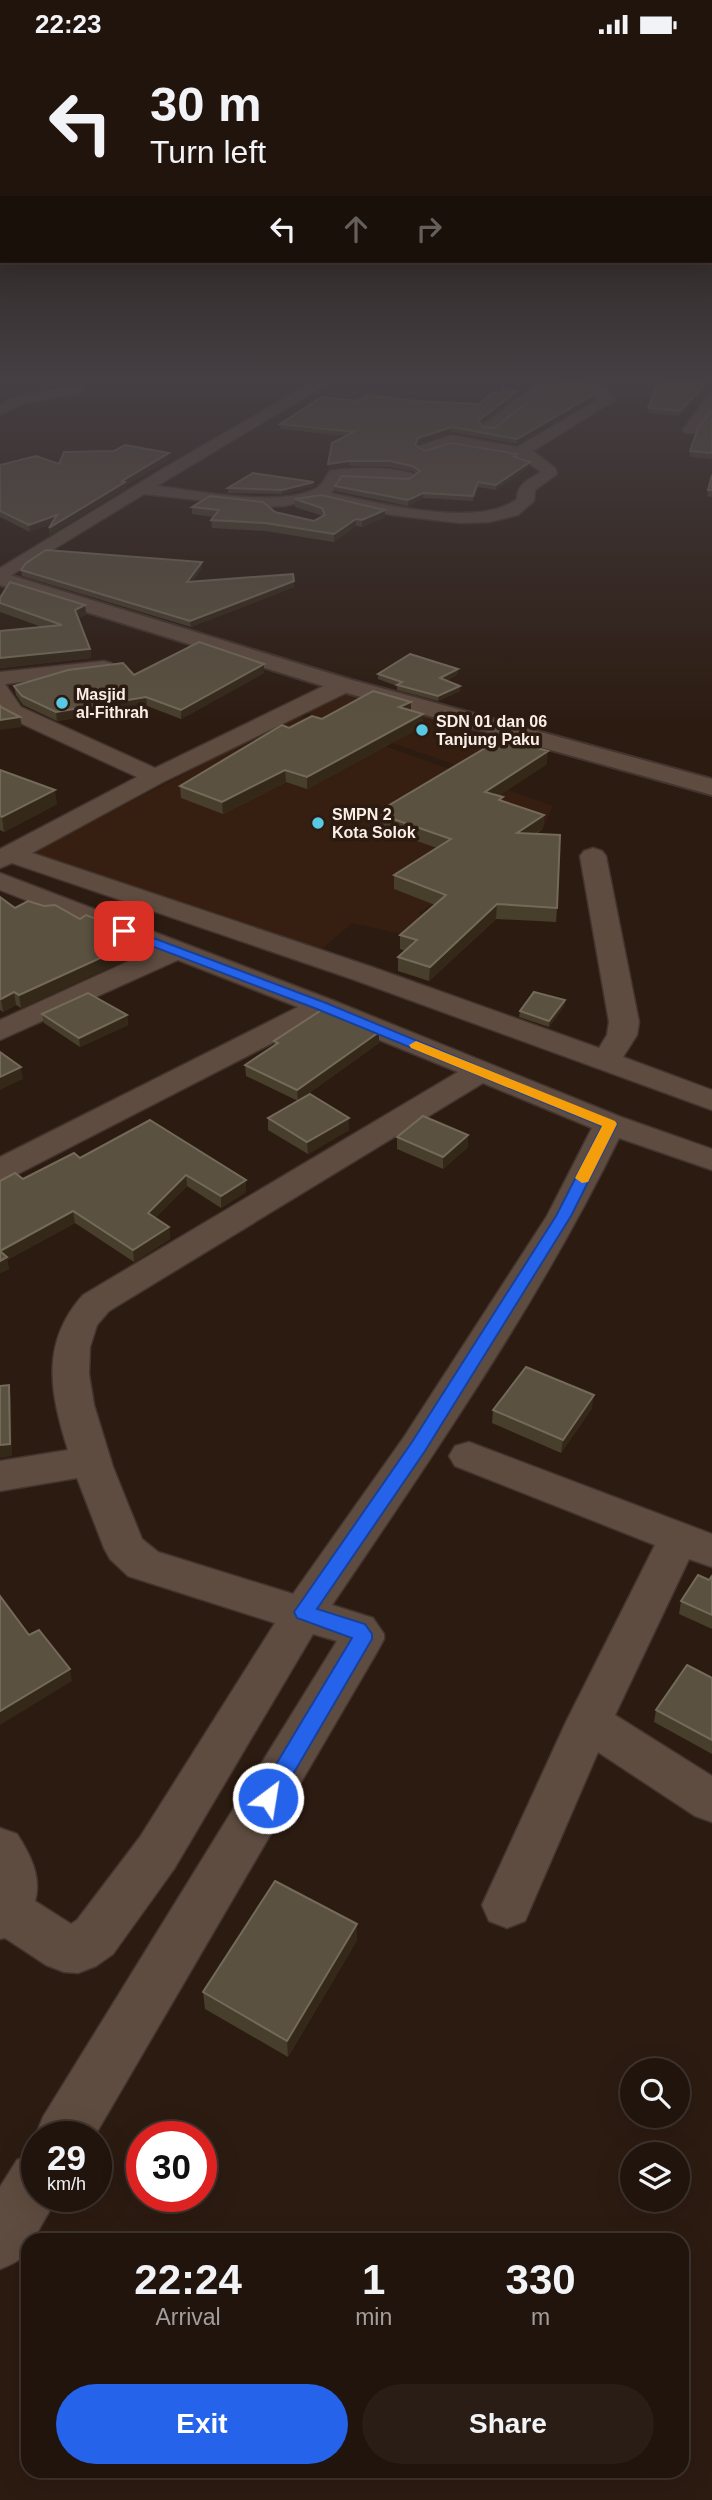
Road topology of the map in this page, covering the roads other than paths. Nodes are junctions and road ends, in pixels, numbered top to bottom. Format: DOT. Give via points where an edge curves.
graph roads {
  1 [pos="129,496"];
  2 [pos="209,496"];
  3 [pos="304,496"];
  4 [pos="326,496"];
  5 [pos="525,496"];
  6 [pos="270,503"];
  7 [pos="290,516"];
  8 [pos="0,577"];
  9 [pos="104,667"];
  10 [pos="0,678"];
  11 [pos="344,685"];
  12 [pos="0,689"];
  13 [pos="155,777"];
  14 [pos="712,787"];
  15 [pos="7,855"];
  16 [pos="593,856"];
  17 [pos="174,951"];
  18 [pos="322,1006"];
  19 [pos="0,1031"];
  20 [pos="606,1060"];
  21 [pos="480,1072"];
  22 [pos="712,1101"];
  23 [pos="610,1124"];
  24 [pos="712,1160"];
  25 [pos="0,1171"];
  26 [pos="469,1456"];
  27 [pos="92,1461"];
  28 [pos="0,1476"];
  29 [pos="695,1544"];
  30 [pos="304,1612"];
  31 [pos="589,1722"];
  32 [pos="712,1801"];
  33 [pos="0,1850"];
  34 [pos="507,1905"];
  35 [pos="3,1913"];
  36 [pos="73,2121"];
  37 [pos="21,2206"];
  38 [pos="0,2240"];
  1 -- 8 [label="street"];
  2 -- 6 [label="street"];
  3 -- 6 [label="street"];
  4 -- 5 [label="street" via="390,511 481,518 520,508"];
  6 -- 7 [label="street"];
  8 -- 11 [label="street"];
  9 -- 10 [label="street"];
  11 -- 13 [label="street"];
  11 -- 14 [label="street"];
  12 -- 13 [label="street" via="13,711"];
  13 -- 15 [label="street"];
  15 -- 17 [label="street"];
  15 -- 20 [label="street" via="182,911"];
  16 -- 20 [label="street" via="624,1022 622,1035"];
  17 -- 18 [label="street"];
  17 -- 19 [label="street"];
  18 -- 21 [label="street"];
  18 -- 25 [label="street"];
  20 -- 22 [label="street"];
  21 -- 23 [label="street"];
  21 -- 27 [label="street" via="96,1303 79,1324 72,1347 79,1428"];
  23 -- 24 [label="street"];
  23 -- 30 [label="street" via="564,1216 418,1447"];
  26 -- 29 [label="street"];
  27 -- 28 [label="street"];
  27 -- 30 [label="street" via="125,1548 143,1564"];
  29 -- 31 [label="street"];
  30 -- 35 [label="street" via="157,1853 95,1937 78,1949 64,1948"];
  30 -- 36 [label="street" via="358,1630 362,1639"];
  31 -- 32 [label="street"];
  31 -- 34 [label="street"];
  33 -- 35 [label="street" via="14,1876 13,1894"];
  37 -- 38 [label="street"];
}
